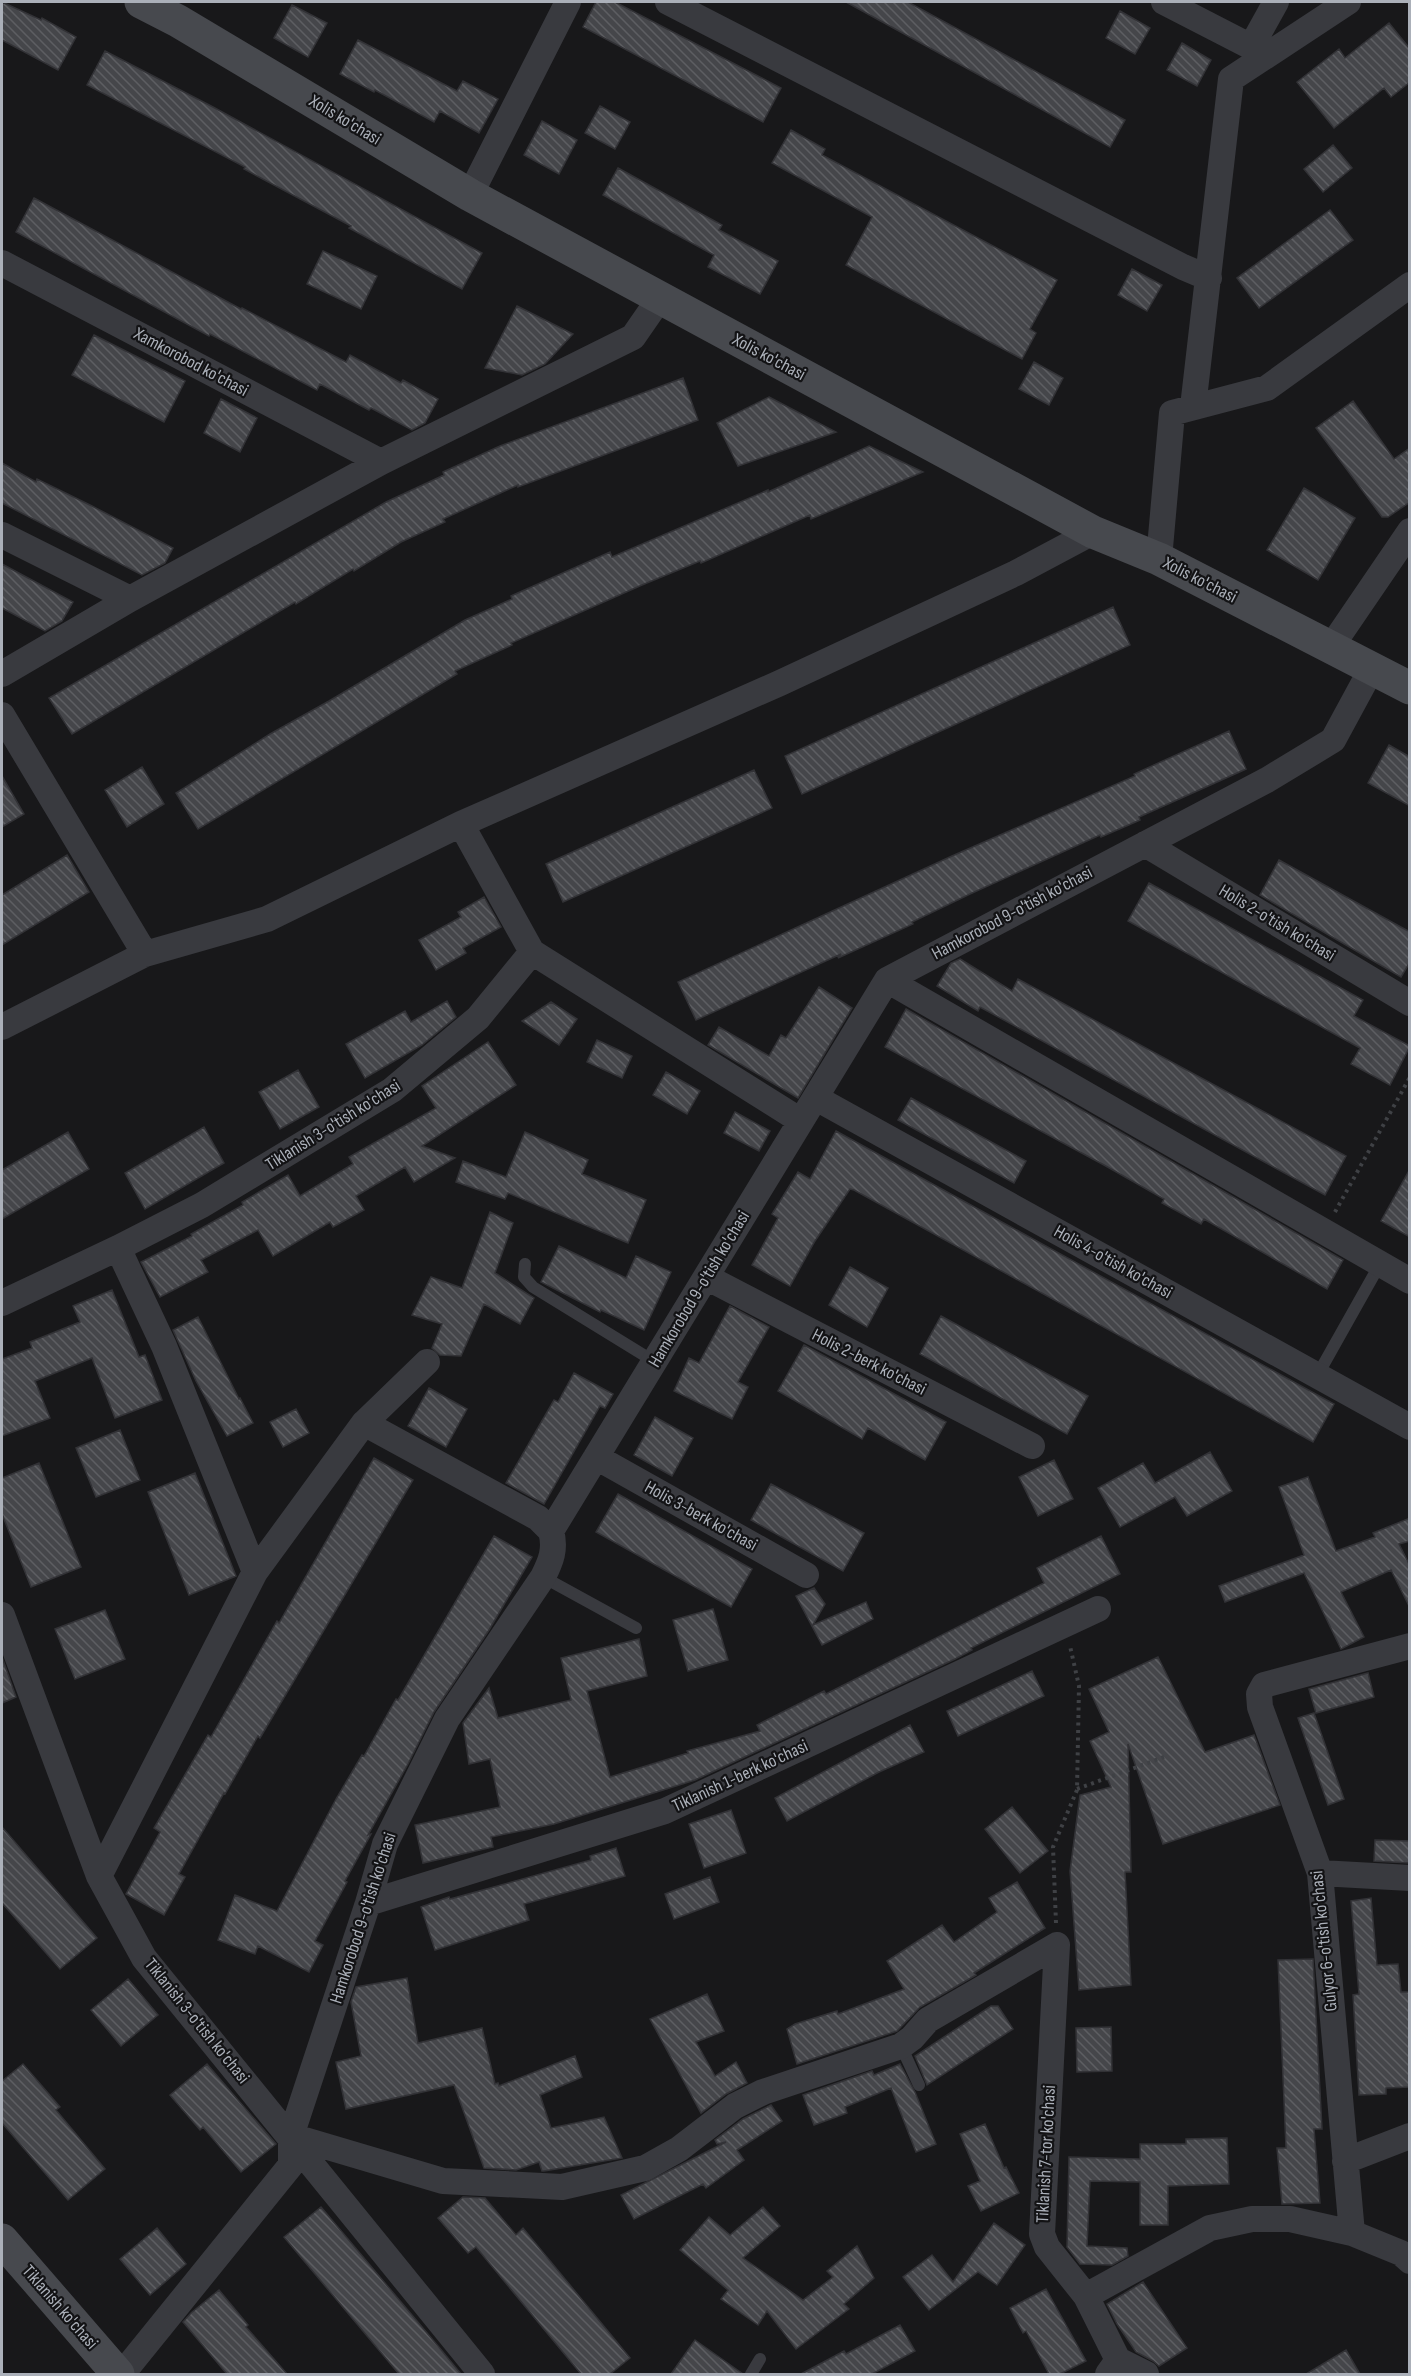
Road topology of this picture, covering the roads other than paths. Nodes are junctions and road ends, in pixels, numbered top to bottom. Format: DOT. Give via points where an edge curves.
graph roads {
  1 [pos="141,2"];
  2 [pos="568,2"];
  3 [pos="668,2"];
  4 [pos="1164,2"];
  5 [pos="1276,2"];
  6 [pos="1348,2"];
  7 [pos="1259,51"];
  8 [pos="470,195"];
  9 [pos="2,263"];
  10 [pos="1209,278"];
  11 [pos="1410,285"];
  12 [pos="660,298"];
  13 [pos="1193,407"];
  14 [pos="381,462"];
  15 [pos="1410,531"];
  16 [pos="1093,532"];
  17 [pos="2,535"];
  18 [pos="1159,559"];
  19 [pos="130,599"];
  20 [pos="1331,646"];
  21 [pos="1372,668"];
  22 [pos="2,674"];
  23 [pos="1410,688"];
  24 [pos="2,715"];
  25 [pos="461,824"];
  26 [pos="1145,844"];
  27 [pos="532,952"];
  28 [pos="145,954"];
  29 [pos="887,980"];
  30 [pos="1410,1003"];
  31 [pos="2,1027"];
  32 [pos="816,1098"];
  33 [pos="801,1121"];
  34 [pos="118,1248"];
  35 [pos="525,1264"];
  36 [pos="1380,1264"];
  37 [pos="706,1277"];
  38 [pos="1410,1281"];
  39 [pos="2,1303"];
  40 [pos="427,1362"];
  41 [pos="655,1362"];
  42 [pos="1317,1376"];
  43 [pos="364,1423"];
  44 [pos="1410,1427"];
  45 [pos="1032,1446"];
  46 [pos="596,1457"];
  47 [pos="551,1531"];
  48 [pos="255,1572"];
  49 [pos="807,1575"];
  50 [pos="543,1577"];
  51 [pos="1098,1609"];
  52 [pos="2,1615"];
  53 [pos="636,1628"];
  54 [pos="1410,1646"];
  55 [pos="1320,1873"];
  56 [pos="99,1876"];
  57 [pos="1410,1878"];
  58 [pos="368,1903"];
  59 [pos="901,2046"];
  60 [pos="919,2085"];
  61 [pos="291,2136"];
  62 [pos="1410,2136"];
  63 [pos="1345,2161"];
  64 [pos="1352,2233"];
  65 [pos="2,2240"];
  66 [pos="1410,2261"];
  67 [pos="1086,2296"];
  68 [pos="760,2359"];
  69 [pos="1113,2367"];
  70 [pos="120,2374"];
  71 [pos="482,2374"];
  72 [pos="751,2374"];
  73 [pos="1146,2374"];
  1 -- 8 [label="street, Xolis ko'chasi"];
  2 -- 8 [label="street"];
  3 -- 10 [label="street"];
  4 -- 7 [label="street"];
  5 -- 7 [label="street"];
  6 -- 7 [label="street"];
  7 -- 10 [label="street" via="1231,79"];
  8 -- 12 [label="street, Xolis ko'chasi"];
  9 -- 14 [label="street, Xamkorobod ko'chasi"];
  10 -- 13 [label="street"];
  11 -- 13 [label="street" via="1268,388"];
  12 -- 14 [label="street" via="633,337"];
  12 -- 16 [label="street, Xolis ko'chasi"];
  13 -- 18 [label="street" via="1172,413"];
  14 -- 19 [label="street"];
  15 -- 20 [label="street"];
  16 -- 18 [label="street, Xolis ko'chasi"];
  16 -- 25 [label="street" via="1016,573 780,683"];
  17 -- 19 [label="street"];
  18 -- 20 [label="street, Xolis ko'chasi"];
  19 -- 22 [label="street"];
  20 -- 21 [label="street, Xolis ko'chasi"];
  21 -- 23 [label="street, Xolis ko'chasi"];
  21 -- 26 [label="street, Hamkorobod 9-o'tish ko'chasi" via="1333,740 1267,780"];
  24 -- 28 [label="street"];
  25 -- 27 [label="street"];
  25 -- 28 [label="street" via="267,919"];
  26 -- 29 [label="street, Hamkorobod 9-o'tish ko'chasi"];
  26 -- 30 [label="street, Holis 2-o'tish ko'chasi"];
  27 -- 33 [label="street"];
  27 -- 34 [label="street, Tiklanish 3-o'tish ko'chasi" via="478,1018 392,1090 202,1205"];
  28 -- 31 [label="street"];
  29 -- 32 [label="street, Hamkorobod 9-o'tish ko'chasi"];
  29 -- 36 [label="street"];
  32 -- 33 [label="street, Hamkorobod 9-o'tish ko'chasi"];
  32 -- 42 [label="street, Holis 4-o'tish ko'chasi"];
  33 -- 37 [label="street, Hamkorobod 9-o'tish ko'chasi"];
  34 -- 39 [label="street, Tiklanish 3-o'tish ko'chasi"];
  34 -- 48 [label="street" via="164,1346"];
  35 -- 41 [label="lane" via="524,1277 533,1287"];
  36 -- 38 [label="street"];
  36 -- 42 [label="lane"];
  37 -- 41 [label="street, Hamkorobod 9-o'tish ko'chasi"];
  37 -- 45 [label="street, Holis 2-berk ko'chasi"];
  40 -- 43 [label="street"];
  41 -- 46 [label="street, Hamkorobod 9-o'tish ko'chasi"];
  42 -- 44 [label="street, Holis 4-o'tish ko'chasi"];
  43 -- 47 [label="street" via="538,1518"];
  43 -- 48 [label="street"];
  46 -- 47 [label="street, Hamkorobod 9-o'tish ko'chasi"];
  46 -- 49 [label="street, Holis 3-berk ko'chasi"];
  47 -- 50 [label="street, Hamkorobod 9-o'tish ko'chasi" via="554,1544"];
  48 -- 56 [label="street"];
  50 -- 53 [label="lane"];
  50 -- 58 [label="street, Hamkorobod 9-o'tish ko'chasi" via="447,1719 385,1844"];
  51 -- 58 [label="street, Tiklanish 1-berk ko'chasi" via="664,1811"];
  52 -- 56 [label="street, Tiklanish 3-o'tish ko'chasi"];
  54 -- 55 [label="street, Gulyor 6-o'tish ko'chasi" via="1264,1684 1259,1694 1260,1707"];
  55 -- 57 [label="street"];
  55 -- 63 [label="street, Gulyor 6-o'tish ko'chasi"];
  56 -- 61 [label="street, Tiklanish 3-o'tish ko'chasi" via="144,1958"];
  58 -- 61 [label="street, Hamkorobod 9-o'tish ko'chasi"];
  59 -- 60 [label="lane"];
  59 -- 61 [label="street" via="763,2092 735,2106 679,2149 645,2168 562,2187 443,2181"];
  59 -- 67 [label="street, Tiklanish 7-tor ko'chasi" via="928,2020 1057,1945 1042,2235"];
  61 -- 70 [label="street, Hamkorobod 9-o'tish ko'chasi" via="291,2165"];
  61 -- 71 [label="street, Tiklanish 3-o'tish ko'chasi"];
  62 -- 63 [label="street"];
  63 -- 64 [label="street, Gulyor 6-o'tish ko'chasi"];
  64 -- 66 [label="street" via="1401,2253"];
  64 -- 67 [label="street" via="1290,2219 1252,2219 1210,2228"];
  65 -- 70 [label="street, Tiklanish ko'chasi"];
  67 -- 69 [label="street, Tiklanish 7-tor ko'chasi"];
  68 -- 72 [label="lane"];
  69 -- 73 [label="street"];
}
